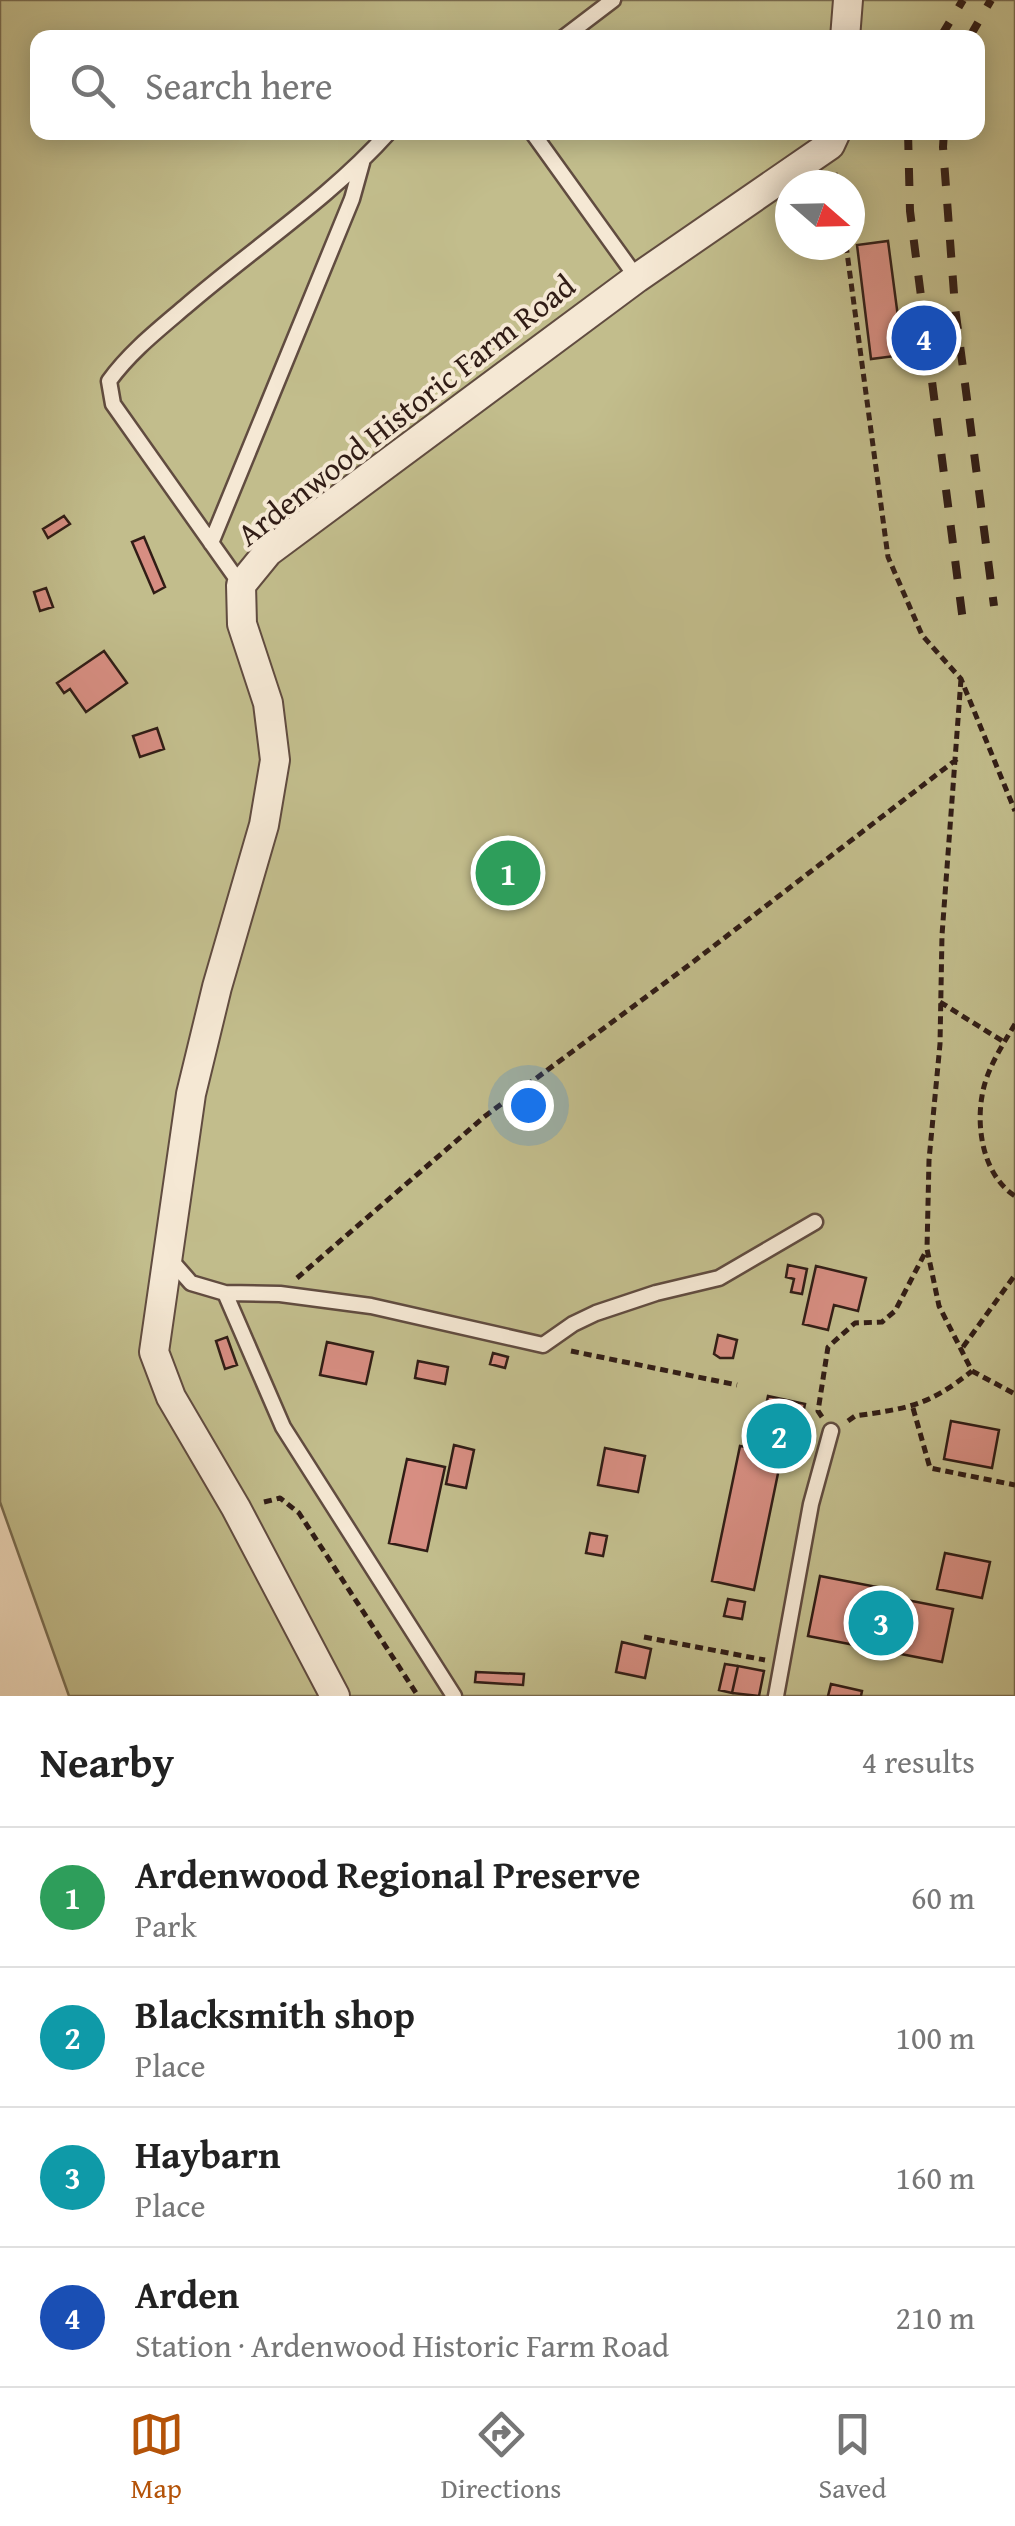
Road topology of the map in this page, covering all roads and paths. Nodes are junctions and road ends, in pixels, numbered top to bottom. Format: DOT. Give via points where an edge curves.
graph roads {
  1 [pos="612,0"];
  2 [pos="848,0"];
  3 [pos="573,30"];
  4 [pos="846,30"];
  5 [pos="381,140"];
  6 [pos="538,140"];
  7 [pos="832,140"];
  8 [pos="362,162"];
  9 [pos="848,260"];
  10 [pos="637,278"];
  11 [pos="211,543"];
  12 [pos="241,585"];
  13 [pos="960,679"];
  14 [pos="957,759"];
  15 [pos="1015,812"];
  16 [pos="940,1002"];
  17 [pos="1015,1024"];
  18 [pos="1004,1042"];
  19 [pos="1015,1196"];
  20 [pos="815,1222"];
  21 [pos="927,1249"];
  22 [pos="169,1257"];
  23 [pos="1015,1274"];
  24 [pos="226,1293"];
  25 [pos="280,1294"];
  26 [pos="544,1346"];
  27 [pos="962,1348"];
  28 [pos="972,1371"];
  29 [pos="737,1385"];
  30 [pos="1015,1394"];
  31 [pos="914,1408"];
  32 [pos="831,1431"];
  33 [pos="1015,1486"];
  34 [pos="236,1508"];
  35 [pos="644,1637"];
  36 [pos="782,1663"];
  37 [pos="335,1696"];
  38 [pos="418,1696"];
  39 [pos="454,1696"];
  40 [pos="776,1696"];
  1 -- 3 [label="lane"];
  2 -- 4 [label="street"];
  5 -- 8 [label="lane"];
  6 -- 10 [label="lane"];
  7 -- 10 [label="street, Ardenwood Historic Farm Road"];
  8 -- 11 [label="lane"];
  8 -- 11 [label="lane" via="125,358 109,381 113,404"];
  9 -- 13 [label="path" via="888,557 922,635"];
  10 -- 12 [label="street, Ardenwood Historic Farm Road" via="268,552"];
  11 -- 12 [label="lane"];
  12 -- 22 [label="street, Ardenwood Historic Farm Road" via="242,624 268,703 275,760 264,825 190,1094"];
  13 -- 14 [label="path"];
  13 -- 15 [label="path"];
  14 -- 16 [label="path"];
  14 -- 25 [label="path" via="484,1117"];
  16 -- 18 [label="path"];
  16 -- 21 [label="path"];
  17 -- 18 [label="path"];
  18 -- 19 [label="path" via="982,1096 984,1157"];
  20 -- 26 [label="lane" via="719,1278 596,1314"];
  21 -- 27 [label="path" via="939,1306"];
  21 -- 32 [label="path" via="895,1311 882,1322 855,1324 828,1347 818,1411"];
  22 -- 24 [label="lane" via="192,1282"];
  22 -- 34 [label="street, Ardenwood Historic Farm Road" via="154,1352 171,1396"];
  23 -- 27 [label="path"];
  24 -- 25 [label="lane"];
  24 -- 39 [label="lane" via="283,1428"];
  25 -- 26 [label="lane" via="371,1306"];
  26 -- 29 [label="path"];
  27 -- 28 [label="path"];
  28 -- 30 [label="path"];
  28 -- 31 [label="path"];
  31 -- 32 [label="path" via="855,1416"];
  31 -- 33 [label="path" via="930,1468"];
  32 -- 36 [label="lane"];
  34 -- 37 [label="street, Ardenwood Historic Farm Road"];
  34 -- 38 [label="path" via="280,1498 298,1513"];
  35 -- 36 [label="path"];
  36 -- 40 [label="lane"];
}
